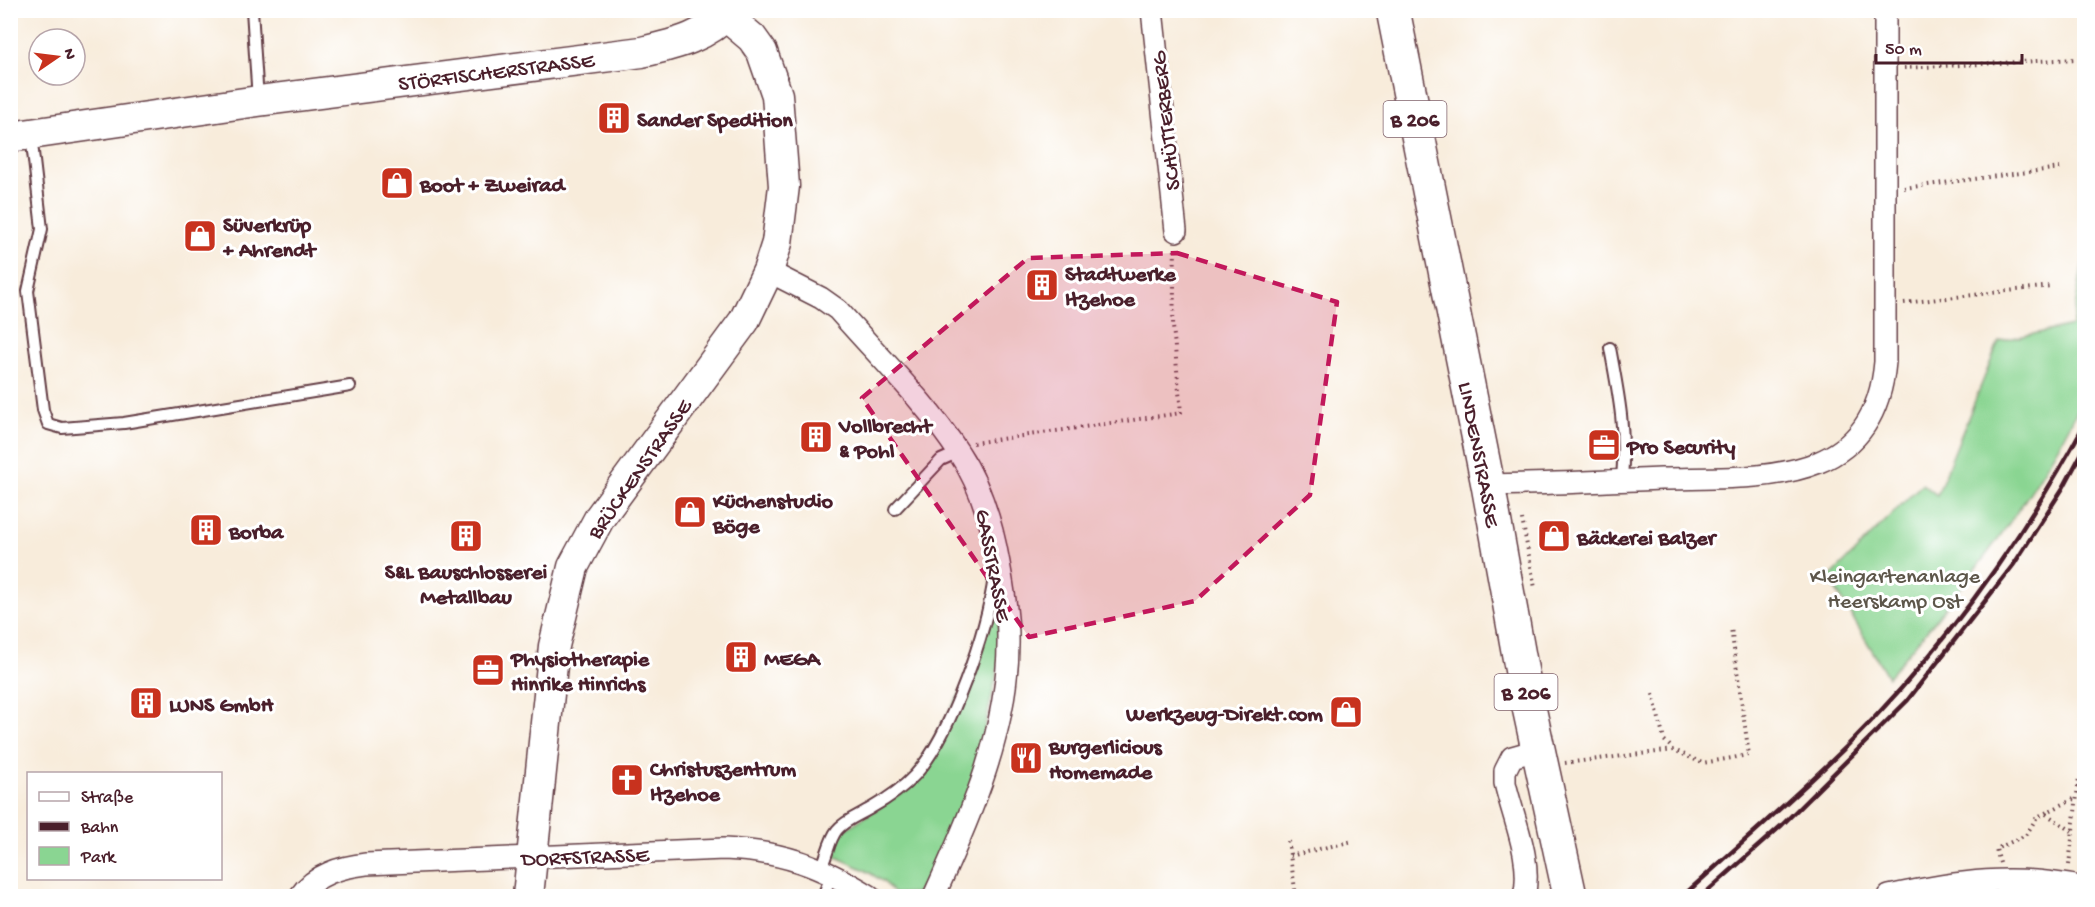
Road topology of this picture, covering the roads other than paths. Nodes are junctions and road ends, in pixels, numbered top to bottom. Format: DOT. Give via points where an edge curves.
graph roads {
  1 [pos="252,10"];
  2 [pos="1152,10"];
  3 [pos="1393,10"];
  4 [pos="1885,10"];
  5 [pos="729,13"];
  6 [pos="258,101"];
  7 [pos="21,136"];
  8 [pos="1176,231"];
  9 [pos="768,272"];
  10 [pos="1610,348"];
  11 [pos="351,386"];
  12 [pos="957,449"];
  13 [pos="1622,480"];
  14 [pos="1488,485"];
  15 [pos="895,509"];
  16 [pos="998,556"];
  17 [pos="1539,758"];
  18 [pos="532,857"];
  19 [pos="826,871"];
  20 [pos="2076,886"];
  21 [pos="300,897"];
  22 [pos="528,897"];
  23 [pos="823,897"];
  24 [pos="870,897"];
  25 [pos="934,897"];
  26 [pos="1524,897"];
  27 [pos="1570,897"];
  28 [pos="1889,897"];
  1 -- 6 [label="lane"];
  2 -- 8 [label="street, SCHÜTTERBERG"];
  3 -- 14 [label="main road, LINDENSTRASSE / B 206"];
  4 -- 13 [label="street" via="1885,362 1878,398 1857,434 1814,465 1773,476"];
  5 -- 6 [label="street, STÖRFISCHERSTRASSE" via="695,38 642,52"];
  5 -- 9 [label="street" via="762,52 777,95 784,186 777,243"];
  6 -- 7 [label="street, STÖRFISCHERSTRASSE"];
  7 -- 11 [label="lane" via="42,229 28,291 48,424 62,428 124,423"];
  9 -- 12 [label="street, GASSTRASSE" via="838,310"];
  9 -- 18 [label="street, BRÜCKENSTRASSE" via="744,321 600,517 573,567 554,646"];
  10 -- 13 [label="lane" via="1625,442"];
  12 -- 15 [label="lane" via="941,460"];
  12 -- 16 [label="street, GASSTRASSE" via="982,498"];
  13 -- 14 [label="street"];
  14 -- 17 [label="main road, LINDENSTRASSE / B 206"];
  16 -- 19 [label="lane" via="992,599 977,647 931,752 899,791 836,831"];
  16 -- 25 [label="street, GASSTRASSE" via="1008,633 997,728 975,801"];
  17 -- 26 [label="street" via="1512,757 1505,771 1527,876"];
  17 -- 27 [label="main road, LINDENSTRASSE / B 206"];
  18 -- 19 [label="street, DORFSTRASSE" via="730,850 771,853"];
  18 -- 21 [label="street, DORFSTRASSE" via="351,866 320,877"];
  18 -- 22 [label="street, BRÜCKENSTRASSE"];
  19 -- 23 [label="lane"];
  19 -- 24 [label="street, DORFSTRASSE"];
  20 -- 28 [label="street" via="2004,878 1955,882"];
}
